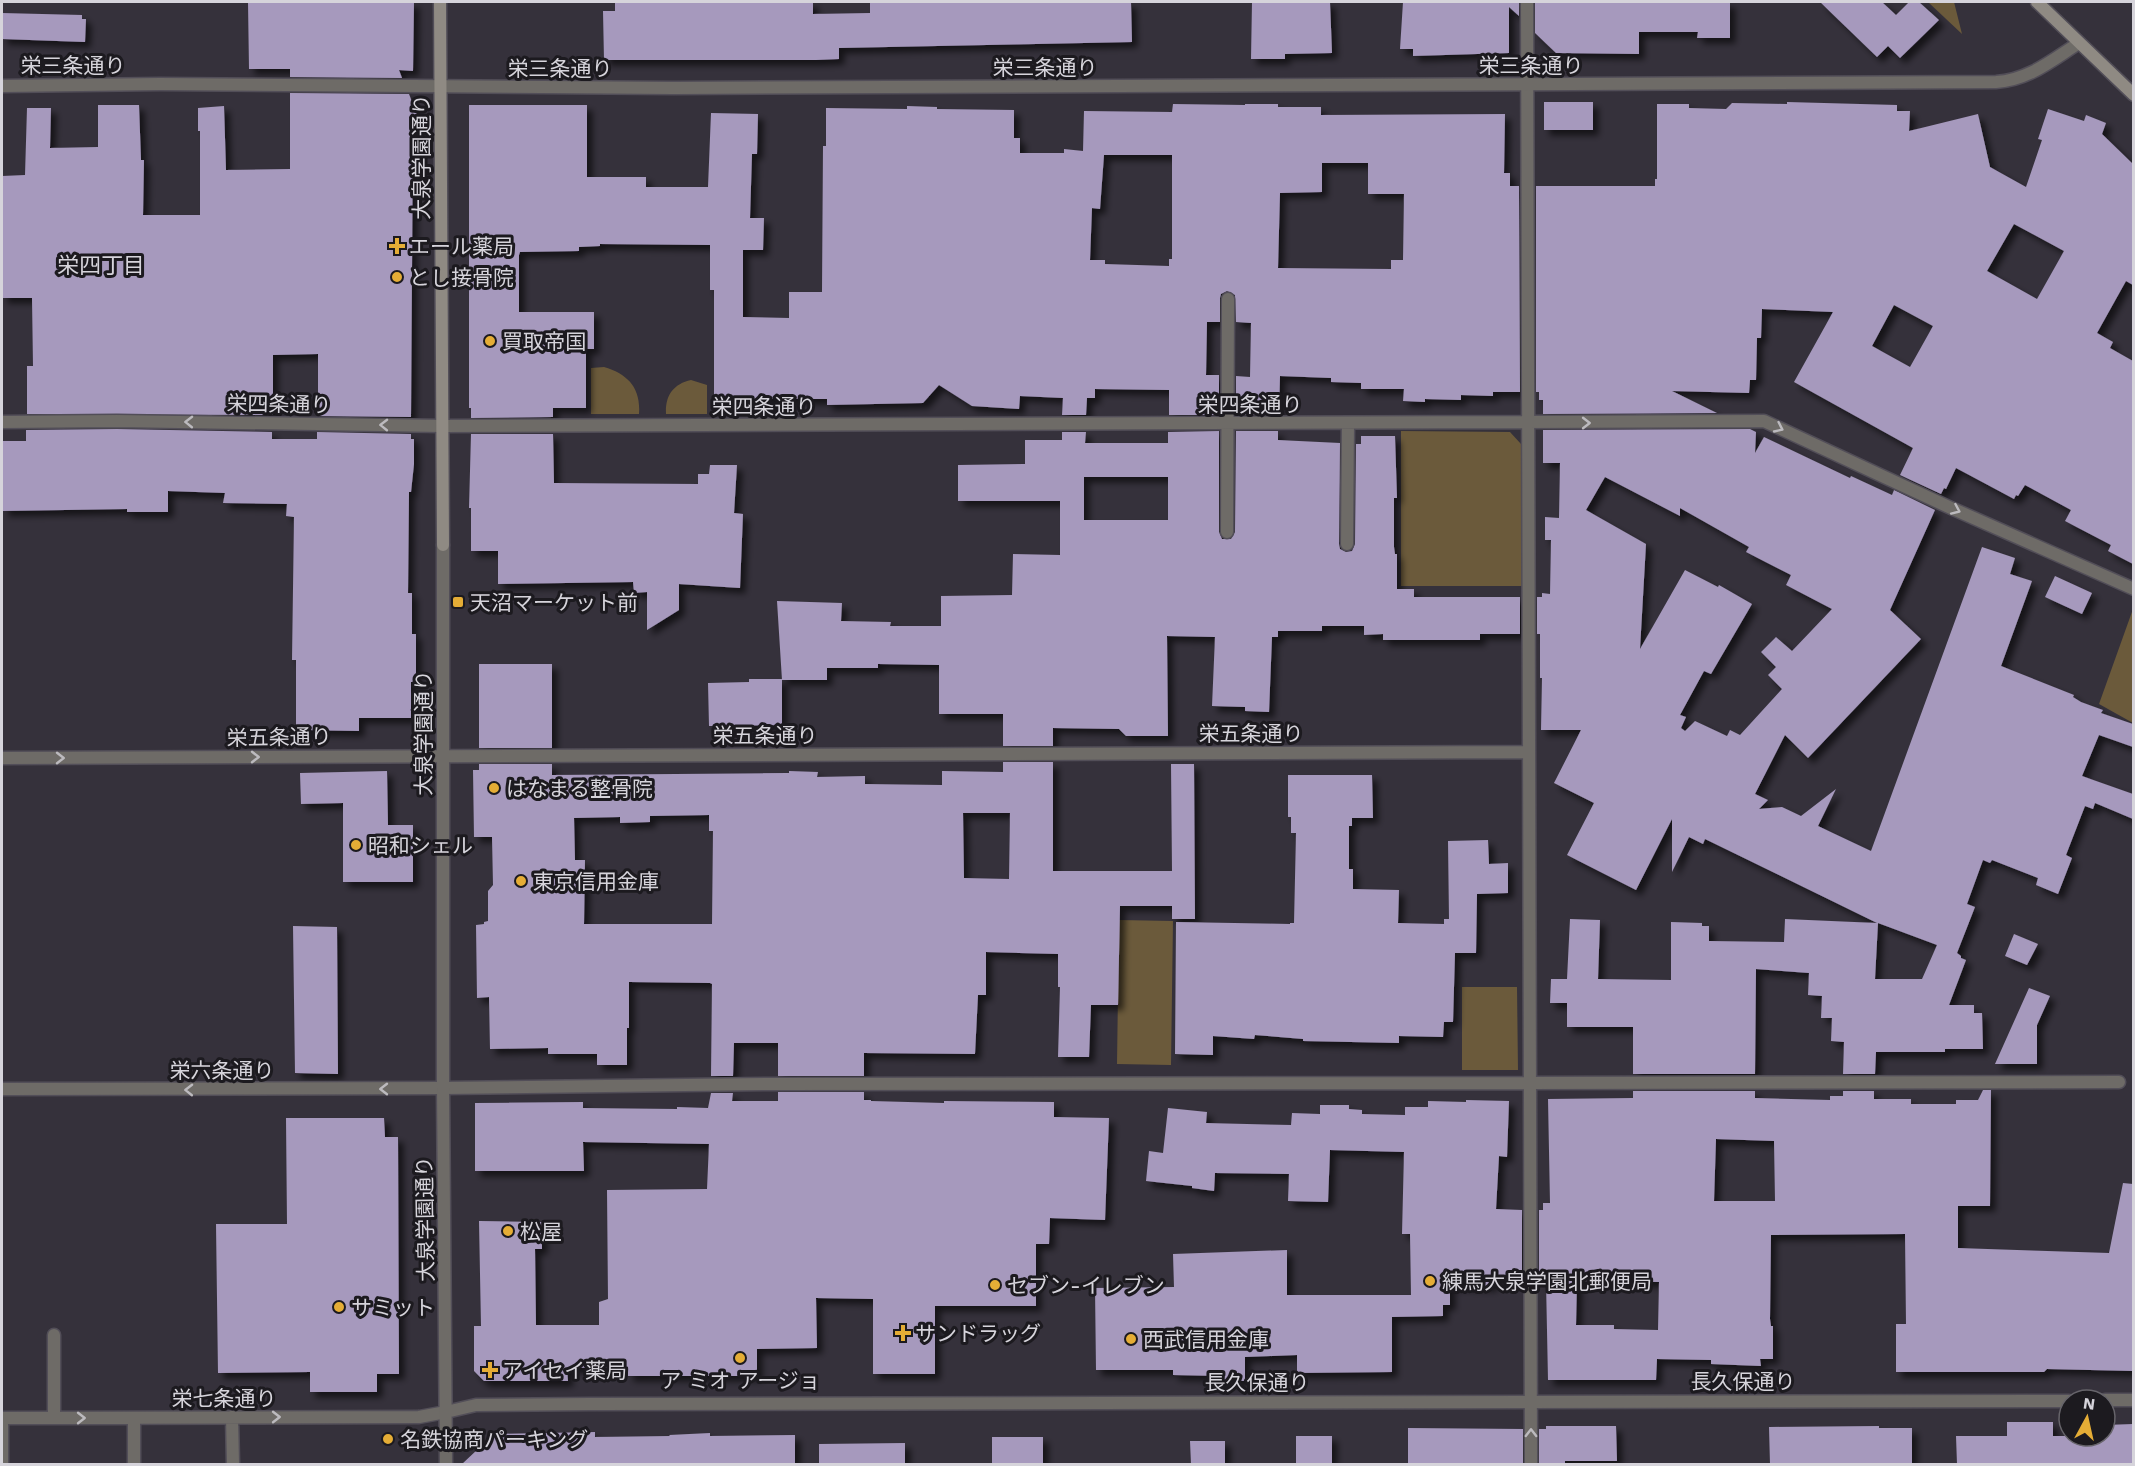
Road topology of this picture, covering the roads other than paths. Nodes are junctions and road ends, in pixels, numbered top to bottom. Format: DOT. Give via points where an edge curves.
graph roads {
  1 [pos="440,2"];
  2 [pos="1527,2"];
  3 [pos="2037,2"];
  4 [pos="2079,43"];
  5 [pos="1527,85"];
  6 [pos="2,86"];
  7 [pos="440,87"];
  8 [pos="2133,95"];
  9 [pos="1228,299"];
  10 [pos="2,422"];
  11 [pos="1348,423"];
  12 [pos="1527,423"];
  13 [pos="1227,424"];
  14 [pos="442,426"];
  15 [pos="1227,532"];
  16 [pos="1347,544"];
  17 [pos="443,545"];
  18 [pos="2133,589"];
  19 [pos="1529,752"];
  20 [pos="443,755"];
  21 [pos="2,758"];
  22 [pos="1531,1082"];
  23 [pos="2119,1082"];
  24 [pos="442,1088"];
  25 [pos="2,1089"];
  26 [pos="54,1335"];
  27 [pos="2117,1400"];
  28 [pos="2133,1400"];
  29 [pos="1531,1401"];
  30 [pos="2057,1401"];
  31 [pos="446,1412"];
  32 [pos="232,1417"];
  33 [pos="2,1418"];
  34 [pos="54,1418"];
  35 [pos="134,1418"];
  36 [pos="2,1464"];
  37 [pos="134,1464"];
  38 [pos="233,1464"];
  39 [pos="446,1464"];
  40 [pos="1531,1464"];
  1 -- 7 [label="main road, 大泉学園通り"];
  2 -- 5 [label="street"];
  3 -- 4 [label="main road"];
  4 -- 5 [label="street, 栄三条通り" via="2037,71 2005,81"];
  4 -- 8 [label="main road"];
  5 -- 7 [label="street, 栄三条通り"];
  5 -- 12 [label="street"];
  6 -- 7 [label="street, 栄三条通り"];
  7 -- 14 [label="main road, 大泉学園通り"];
  9 -- 13 [label="street"];
  14 -- 10 [label="street, 栄四条通り, one-way"];
  11 -- 12 [label="street, 栄四条通り"];
  11 -- 13 [label="street, 栄四条通り"];
  11 -- 16 [label="street"];
  12 -- 18 [label="street, 栄四条通り, one-way" via="1764,421"];
  12 -- 19 [label="street"];
  13 -- 14 [label="street, 栄四条通り"];
  13 -- 15 [label="street"];
  14 -- 17 [label="main road, 大泉学園通り"];
  17 -- 20 [label="street, 大泉学園通り"];
  19 -- 20 [label="street, 栄五条通り"];
  19 -- 22 [label="street"];
  21 -- 20 [label="street, 栄五条通り, one-way"];
  20 -- 24 [label="street, 大泉学園通り"];
  22 -- 23 [label="street, 栄六条通り"];
  22 -- 24 [label="street, 栄六条通り" via="780,1083"];
  22 -- 29 [label="street"];
  24 -- 25 [label="street, 栄六条通り, one-way"];
  24 -- 31 [label="street, 大泉学園通り"];
  26 -- 34 [label="street"];
  27 -- 28 [label="street"];
  29 -- 30 [label="street, 長久保通り"];
  29 -- 31 [label="street, 長久保通り" via="476,1405"];
  40 -- 29 [label="street, one-way"];
  32 -- 31 [label="street, 栄七条通り, one-way" via="419,1417"];
  31 -- 39 [label="street, 大泉学園通り"];
  32 -- 35 [label="street, 栄七条通り"];
  32 -- 38 [label="street"];
  33 -- 34 [label="street, 栄七条通り"];
  33 -- 36 [label="street"];
  34 -- 35 [label="street, 栄七条通り, one-way"];
  35 -- 37 [label="street"];
}
